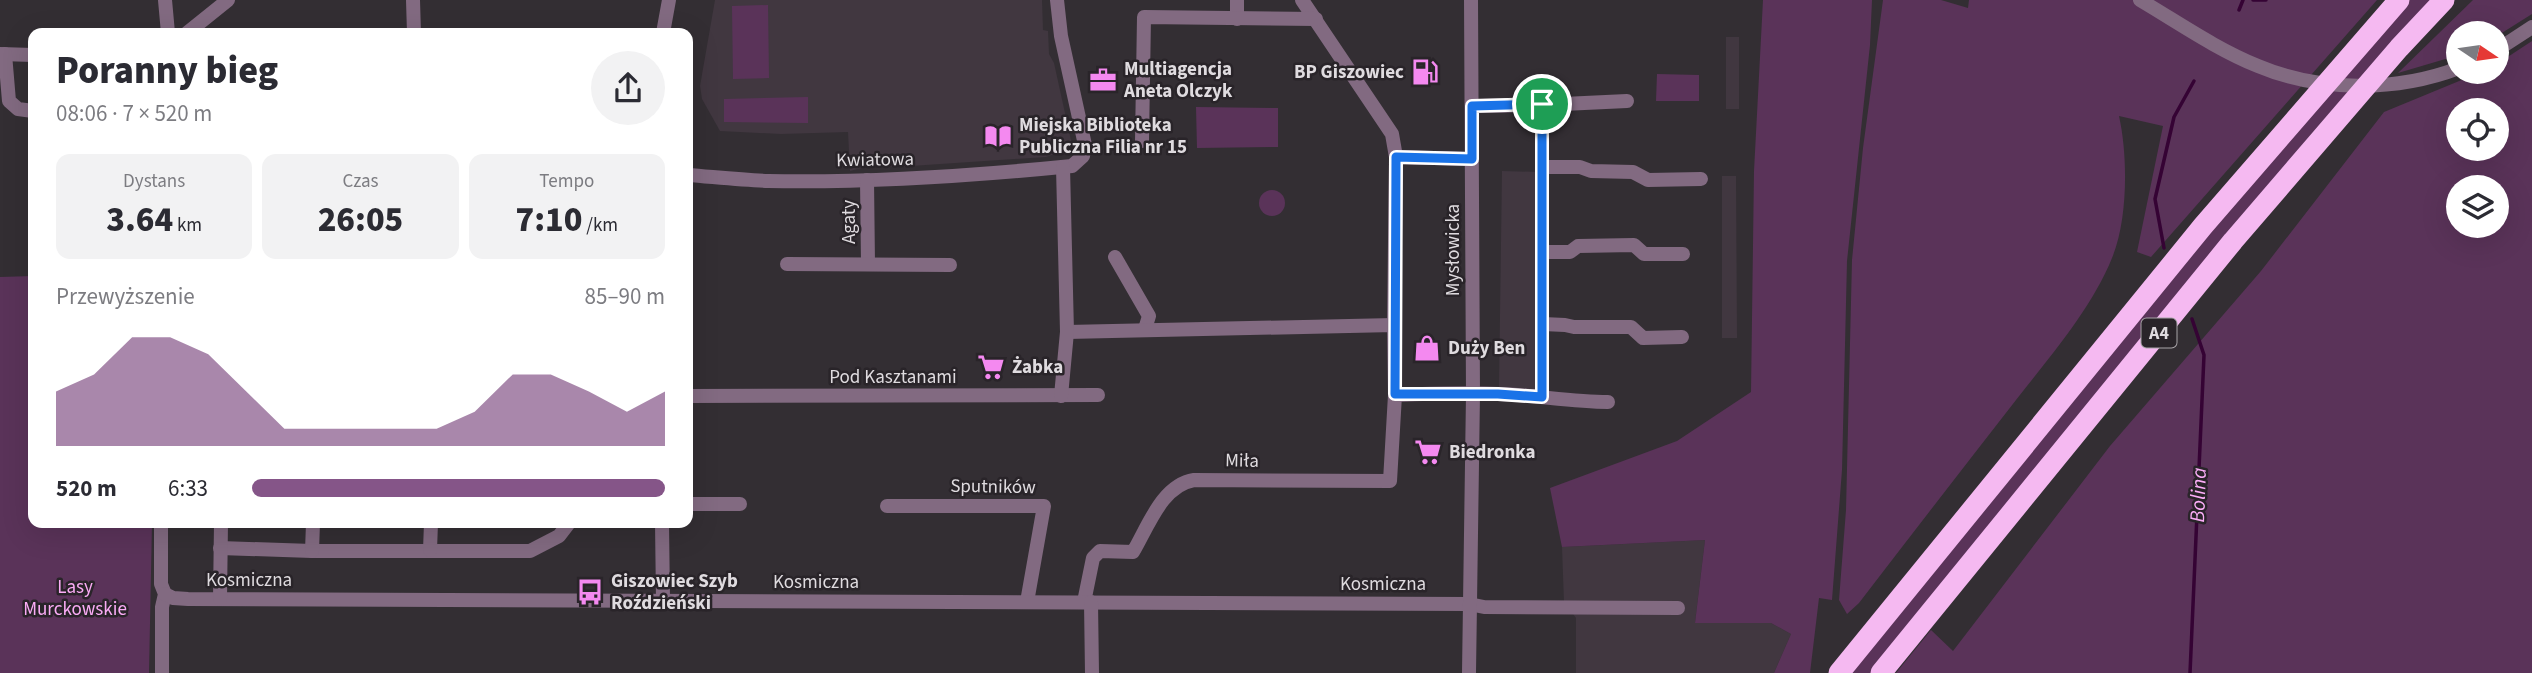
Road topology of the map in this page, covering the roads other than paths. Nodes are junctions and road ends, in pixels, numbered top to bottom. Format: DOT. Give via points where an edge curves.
graph roads {
  1 [pos="165,0"];
  2 [pos="228,0"];
  3 [pos="414,0"];
  4 [pos="669,0"];
  5 [pos="1057,0"];
  6 [pos="1237,0"];
  7 [pos="1302,0"];
  8 [pos="1471,0"];
  9 [pos="2140,0"];
  10 [pos="2399,0"];
  11 [pos="2444,0"];
  12 [pos="1237,19"];
  13 [pos="1316,19"];
  14 [pos="2532,27"];
  15 [pos="168,28"];
  16 [pos="193,28"];
  17 [pos="414,28"];
  18 [pos="664,28"];
  19 [pos="2510,41"];
  20 [pos="3,54"];
  21 [pos="28,55"];
  22 [pos="2446,71"];
  23 [pos="1627,102"];
  24 [pos="1542,104"];
  25 [pos="1472,106"];
  26 [pos="28,110"];
  27 [pos="1142,141"];
  28 [pos="1396,157"];
  29 [pos="1472,159"];
  30 [pos="1063,167"];
  31 [pos="1544,167"];
  32 [pos="693,174"];
  33 [pos="1701,179"];
  34 [pos="867,180"];
  35 [pos="1543,253"];
  36 [pos="1683,254"];
  37 [pos="1115,257"];
  38 [pos="787,264"];
  39 [pos="868,264"];
  40 [pos="950,265"];
  41 [pos="1543,324"];
  42 [pos="1394,325"];
  43 [pos="1145,329"];
  44 [pos="1067,331"];
  45 [pos="1682,337"];
  46 [pos="1395,394"];
  47 [pos="1473,394"];
  48 [pos="1098,395"];
  49 [pos="693,396"];
  50 [pos="1061,396"];
  51 [pos="1542,397"];
  52 [pos="1608,402"];
  53 [pos="740,504"];
  54 [pos="693,505"];
  55 [pos="887,506"];
  56 [pos="161,528"];
  57 [pos="221,528"];
  58 [pos="313,528"];
  59 [pos="431,528"];
  60 [pos="566,528"];
  61 [pos="662,528"];
  62 [pos="220,548"];
  63 [pos="430,550"];
  64 [pos="312,551"];
  65 [pos="165,594"];
  66 [pos="220,599"];
  67 [pos="663,601"];
  68 [pos="1027,602"];
  69 [pos="1088,602"];
  70 [pos="1469,604"];
  71 [pos="1678,608"];
  72 [pos="162,673"];
  73 [pos="1091,673"];
  74 [pos="1469,673"];
  75 [pos="1839,673"];
  76 [pos="1881,673"];
  1 -- 15 [label="street"];
  2 -- 16 [label="street"];
  3 -- 17 [label="street"];
  4 -- 18 [label="street"];
  5 -- 30 [label="street" via="1085,145 1079,162"];
  6 -- 12 [label="street"];
  7 -- 13 [label="street, Miła"];
  8 -- 25 [label="street, Mysłowicka"];
  9 -- 22 [label="street" via="2258,67 2302,80 2351,85 2398,82"];
  10 -- 75 [label="highway, A4" via="2203,226"];
  11 -- 76 [label="highway, A4" via="2233,241"];
  12 -- 13 [label="street"];
  12 -- 27 [label="street" via="1144,17"];
  13 -- 28 [label="street, Miła" via="1392,134"];
  14 -- 19 [label="street"];
  20 -- 21 [label="street"];
  20 -- 26 [label="street" via="9,101"];
  23 -- 24 [label="street"];
  24 -- 25 [label="street"];
  24 -- 31 [label="street"];
  25 -- 29 [label="street, Mysłowicka"];
  28 -- 29 [label="street"];
  28 -- 42 [label="street, Miła"];
  29 -- 47 [label="street, Mysłowicka"];
  30 -- 34 [label="street, Kwiatowa"];
  30 -- 44 [label="street"];
  31 -- 33 [label="street" via="1633,172 1648,180"];
  31 -- 35 [label="street"];
  32 -- 34 [label="street, Kwiatowa" via="765,181"];
  34 -- 39 [label="street, Agaty"];
  35 -- 36 [label="street" via="1570,252 1578,246 1634,245 1644,254"];
  35 -- 41 [label="street"];
  37 -- 43 [label="street" via="1149,316"];
  38 -- 39 [label="street, Agaty"];
  39 -- 40 [label="street, Agaty"];
  41 -- 45 [label="street" via="1631,327 1643,338"];
  41 -- 51 [label="street"];
  42 -- 43 [label="street"];
  42 -- 46 [label="street, Miła"];
  43 -- 44 [label="street"];
  44 -- 50 [label="street"];
  46 -- 47 [label="street"];
  46 -- 69 [label="street, Miła" via="1390,481 1194,480 1179,484 1167,495 1133,552 1096,553"];
  47 -- 51 [label="street"];
  47 -- 70 [label="street, Mysłowicka"];
  48 -- 50 [label="street, Pod Kasztanami"];
  49 -- 50 [label="street, Pod Kasztanami"];
  51 -- 52 [label="street"];
  53 -- 54 [label="street"];
  55 -- 68 [label="street, Sputników" via="1044,506"];
  56 -- 65 [label="street"];
  57 -- 62 [label="street"];
  58 -- 64 [label="street"];
  59 -- 63 [label="street"];
  60 -- 63 [label="street" via="530,551"];
  61 -- 67 [label="street"];
  62 -- 64 [label="street"];
  62 -- 66 [label="street"];
  63 -- 64 [label="street"];
  65 -- 66 [label="street, Kosmiczna"];
  65 -- 72 [label="street"];
  66 -- 67 [label="street, Kosmiczna"];
  67 -- 68 [label="street, Kosmiczna"];
  68 -- 69 [label="street, Kosmiczna"];
  69 -- 70 [label="street, Kosmiczna"];
  69 -- 73 [label="street"];
  70 -- 71 [label="street"];
  70 -- 74 [label="street, Mysłowicka"];
}
